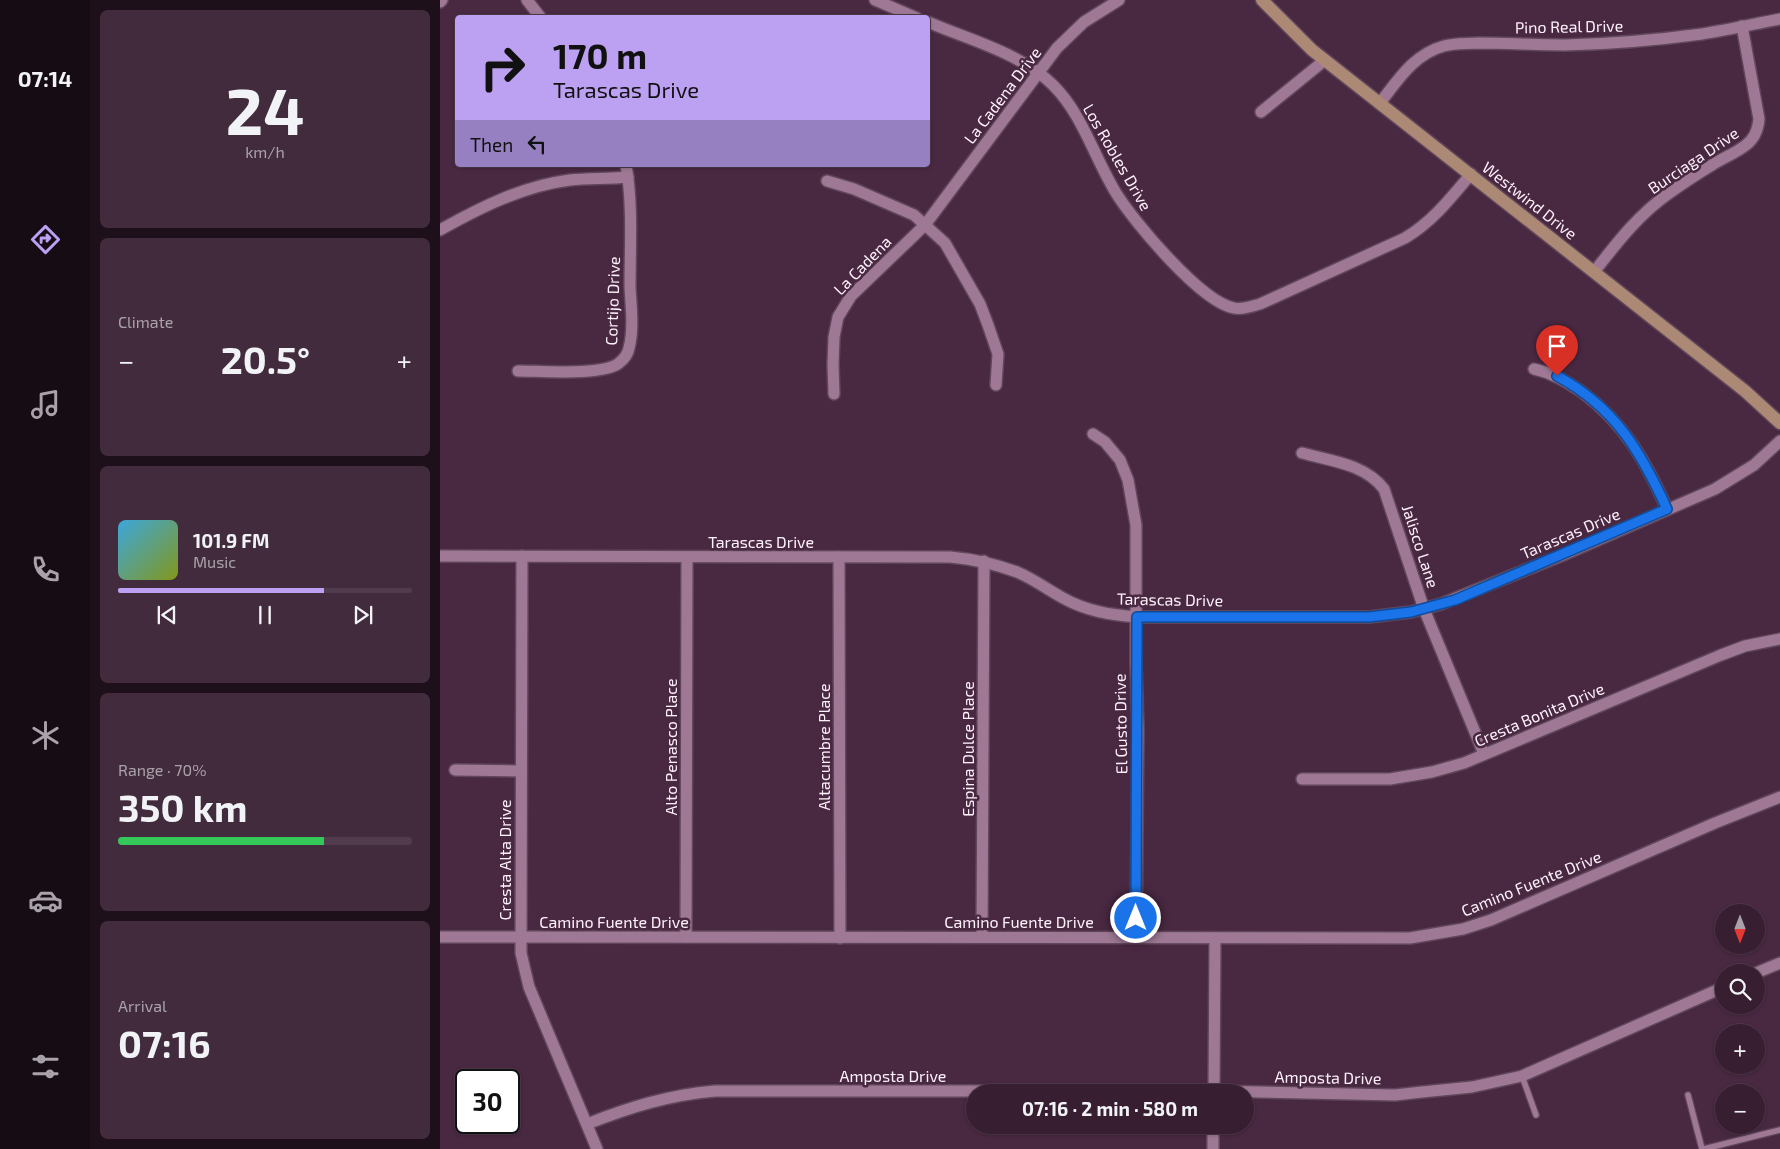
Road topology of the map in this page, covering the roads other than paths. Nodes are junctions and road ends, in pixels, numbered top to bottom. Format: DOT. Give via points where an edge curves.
graph roads {
  1 [pos="528,0"];
  2 [pos="875,0"];
  3 [pos="1119,0"];
  4 [pos="1262,0"];
  5 [pos="539,15"];
  6 [pos="910,15"];
  7 [pos="1780,19"];
  8 [pos="930,23"];
  9 [pos="1742,26"];
  10 [pos="1325,60"];
  11 [pos="1038,73"];
  12 [pos="1380,103"];
  13 [pos="1261,112"];
  14 [pos="626,167"];
  15 [pos="1471,174"];
  16 [pos="628,177"];
  17 [pos="827,181"];
  18 [pos="925,225"];
  19 [pos="440,230"];
  20 [pos="1594,272"];
  21 [pos="1534,369"];
  22 [pos="518,371"];
  23 [pos="996,385"];
  24 [pos="834,394"];
  25 [pos="1780,423"];
  26 [pos="1093,434"];
  27 [pos="1780,441"];
  28 [pos="1302,453"];
  29 [pos="1667,509"];
  30 [pos="440,556"];
  31 [pos="522,556"];
  32 [pos="687,557"];
  33 [pos="839,557"];
  34 [pos="984,561"];
  35 [pos="1424,609"];
  36 [pos="1137,617"];
  37 [pos="1780,639"];
  38 [pos="1484,754"];
  39 [pos="455,770"];
  40 [pos="520,771"];
  41 [pos="1302,779"];
  42 [pos="1780,797"];
  43 [pos="440,937"];
  44 [pos="521,937"];
  45 [pos="686,937"];
  46 [pos="1136,937"];
  47 [pos="840,938"];
  48 [pos="982,938"];
  49 [pos="1215,938"];
  50 [pos="1780,963"];
  51 [pos="1765,969"];
  52 [pos="1715,991"];
  53 [pos="1522,1076"];
  54 [pos="1214,1084"];
  55 [pos="966,1092"];
  56 [pos="1254,1093"];
  57 [pos="1688,1095"];
  58 [pos="1536,1115"];
  59 [pos="587,1124"];
  60 [pos="1780,1130"];
  61 [pos="1214,1134"];
  62 [pos="597,1149"];
  63 [pos="1213,1149"];
  64 [pos="1703,1149"];
  1 -- 5 [label="street"];
  2 -- 6 [label="street"];
  3 -- 11 [label="street, La Cadena Drive" via="1072,32"];
  4 -- 10 [label="main road, Westwind Drive" via="1298,38"];
  7 -- 9 [label="street, Pino Real Drive"];
  8 -- 11 [label="street, Los Robles Drive" via="1009,56"];
  9 -- 12 [label="street, Pino Real Drive" via="1645,40 1566,45 1487,43 1444,46 1417,60"];
  9 -- 20 [label="street, Burciaga Drive" via="1759,119 1754,137 1649,210"];
  10 -- 12 [label="main road, Westwind Drive"];
  10 -- 13 [label="street"];
  11 -- 15 [label="street, Los Robles Drive" via="1068,102 1116,193 1143,231 1187,276 1225,306 1243,309 1260,304 1405,238 1437,214"];
  11 -- 18 [label="street, La Cadena Drive"];
  12 -- 15 [label="main road, Westwind Drive"];
  14 -- 16 [label="street, Cortijo Drive"];
  15 -- 20 [label="main road, Westwind Drive"];
  16 -- 19 [label="street" via="570,180 526,190"];
  16 -- 22 [label="street, Cortijo Drive" via="631,308 628,353 610,369"];
  17 -- 18 [label="street" via="914,216"];
  18 -- 23 [label="street" via="945,243 980,304 998,354"];
  18 -- 24 [label="street, La Cadena" via="850,296 838,316 834,338"];
  20 -- 25 [label="main road, Westwind Drive" via="1745,391"];
  21 -- 29 [label="street" via="1567,382 1599,405 1645,463"];
  26 -- 36 [label="street, El Gusto Drive" via="1115,452 1128,480 1136,525"];
  27 -- 29 [label="street, Tarascas Drive" via="1754,465 1730,480"];
  28 -- 35 [label="street, Jalisco Lane" via="1360,469 1377,480 1384,489"];
  29 -- 35 [label="street, Tarascas Drive" via="1455,600"];
  30 -- 31 [label="street, Tarascas Drive"];
  31 -- 32 [label="street, Tarascas Drive"];
  31 -- 40 [label="street, Cresta Alta Drive"];
  32 -- 33 [label="street, Tarascas Drive"];
  32 -- 45 [label="street, Alto Penasco Place"];
  33 -- 34 [label="street, Tarascas Drive" via="950,557"];
  33 -- 47 [label="street, Altacumbre Place"];
  34 -- 36 [label="street, Tarascas Drive" via="1030,578 1085,608 1114,616"];
  34 -- 48 [label="street, Espina Dulce Place"];
  35 -- 36 [label="street, Tarascas Drive" via="1369,617"];
  35 -- 38 [label="street, Jalisco Lane"];
  36 -- 46 [label="street, El Gusto Drive"];
  37 -- 38 [label="street, Cresta Bonita Drive" via="1721,655"];
  38 -- 41 [label="street, Cresta Bonita Drive" via="1432,772 1390,779"];
  39 -- 40 [label="street"];
  40 -- 44 [label="street, Cresta Alta Drive"];
  42 -- 49 [label="street, Camino Fuente Drive" via="1491,920 1462,929 1410,938"];
  43 -- 44 [label="street, Camino Fuente Drive"];
  44 -- 45 [label="street, Camino Fuente Drive"];
  44 -- 59 [label="street, Cresta Alta Drive" via="521,953 529,987"];
  45 -- 47 [label="street, Camino Fuente Drive"];
  46 -- 48 [label="street, Camino Fuente Drive"];
  46 -- 49 [label="street, Camino Fuente Drive"];
  47 -- 48 [label="street, Camino Fuente Drive"];
  49 -- 54 [label="street"];
  50 -- 51 [label="street"];
  52 -- 53 [label="street, Amposta Drive"];
  53 -- 56 [label="street, Amposta Drive" via="1472,1087 1395,1095"];
  53 -- 58 [label="lane"];
  55 -- 59 [label="street, Amposta Drive" via="691,1093 656,1100"];
  57 -- 64 [label="lane"];
  59 -- 62 [label="street, Cresta Alta Drive"];
  60 -- 64 [label="lane"];
  61 -- 63 [label="street"];
}
